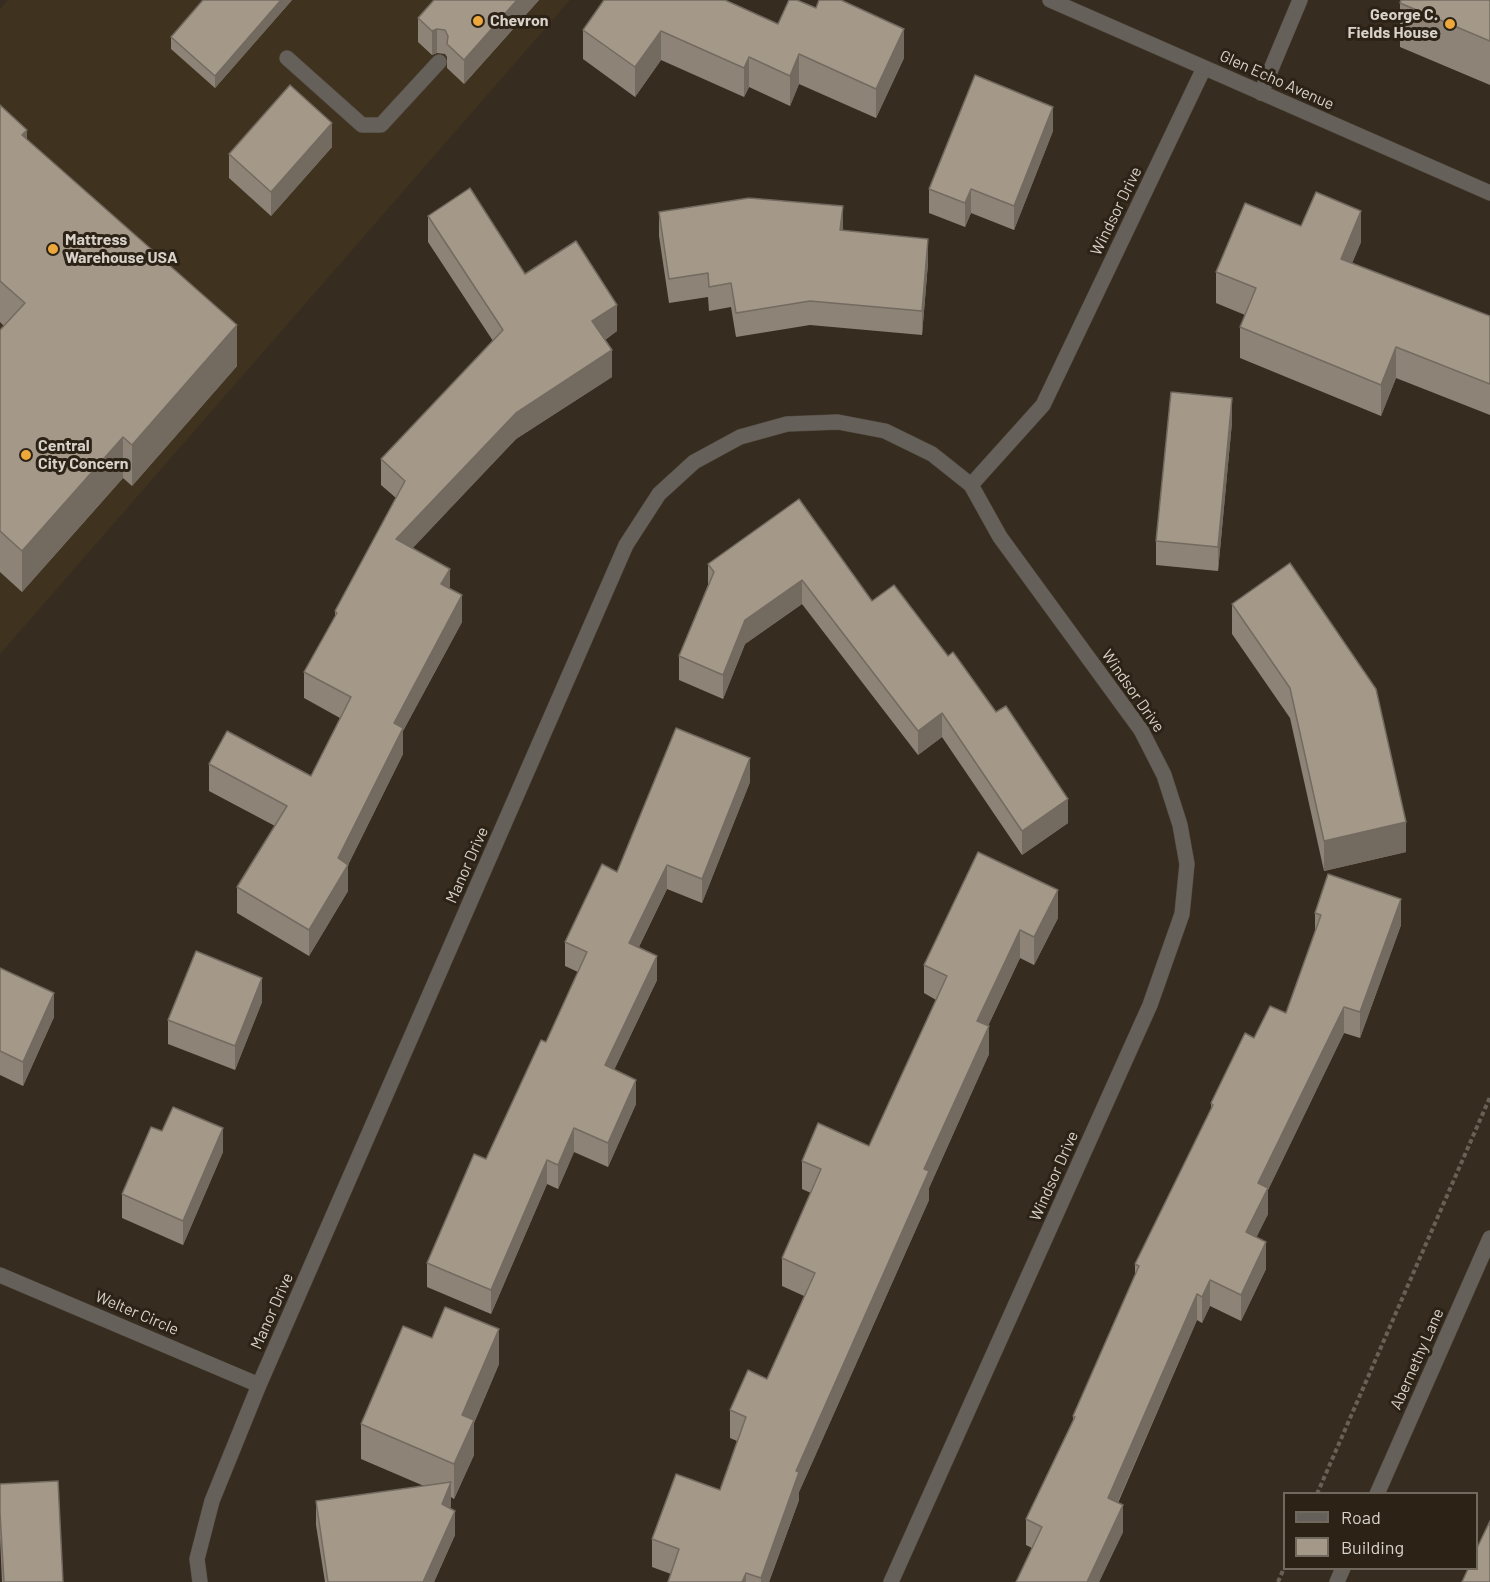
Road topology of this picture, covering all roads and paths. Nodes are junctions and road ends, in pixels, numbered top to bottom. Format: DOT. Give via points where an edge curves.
graph roads {
  1 [pos="1050,0"];
  2 [pos="1299,0"];
  3 [pos="288,58"];
  4 [pos="439,62"];
  5 [pos="1204,68"];
  6 [pos="1261,93"];
  7 [pos="1490,193"];
  8 [pos="971,485"];
  9 [pos="1490,1097"];
  10 [pos="1490,1238"];
  11 [pos="0,1275"];
  12 [pos="259,1385"];
  13 [pos="1318,1492"];
  14 [pos="1378,1492"];
  15 [pos="200,1582"];
  16 [pos="891,1582"];
  1 -- 5 [label="street, Glen Echo Avenue"];
  2 -- 6 [label="street"];
  3 -- 4 [label="street" via="362,124 381,125"];
  5 -- 6 [label="street, Glen Echo Avenue"];
  5 -- 8 [label="street, Windsor Drive" via="1043,405"];
  6 -- 7 [label="street, Glen Echo Avenue"];
  8 -- 12 [label="street, Manor Drive" via="932,454 885,431 838,422 787,424 740,437 694,462 659,494 626,544"];
  8 -- 16 [label="street, Windsor Drive" via="1000,537 1142,730 1164,775 1187,864 1182,914 1150,1005"];
  9 -- 13 [label="path"];
  10 -- 14 [label="street, Abernethy Lane"];
  11 -- 12 [label="street, Welter Circle"];
  12 -- 15 [label="street, Manor Drive" via="212,1501 197,1559"];
}
